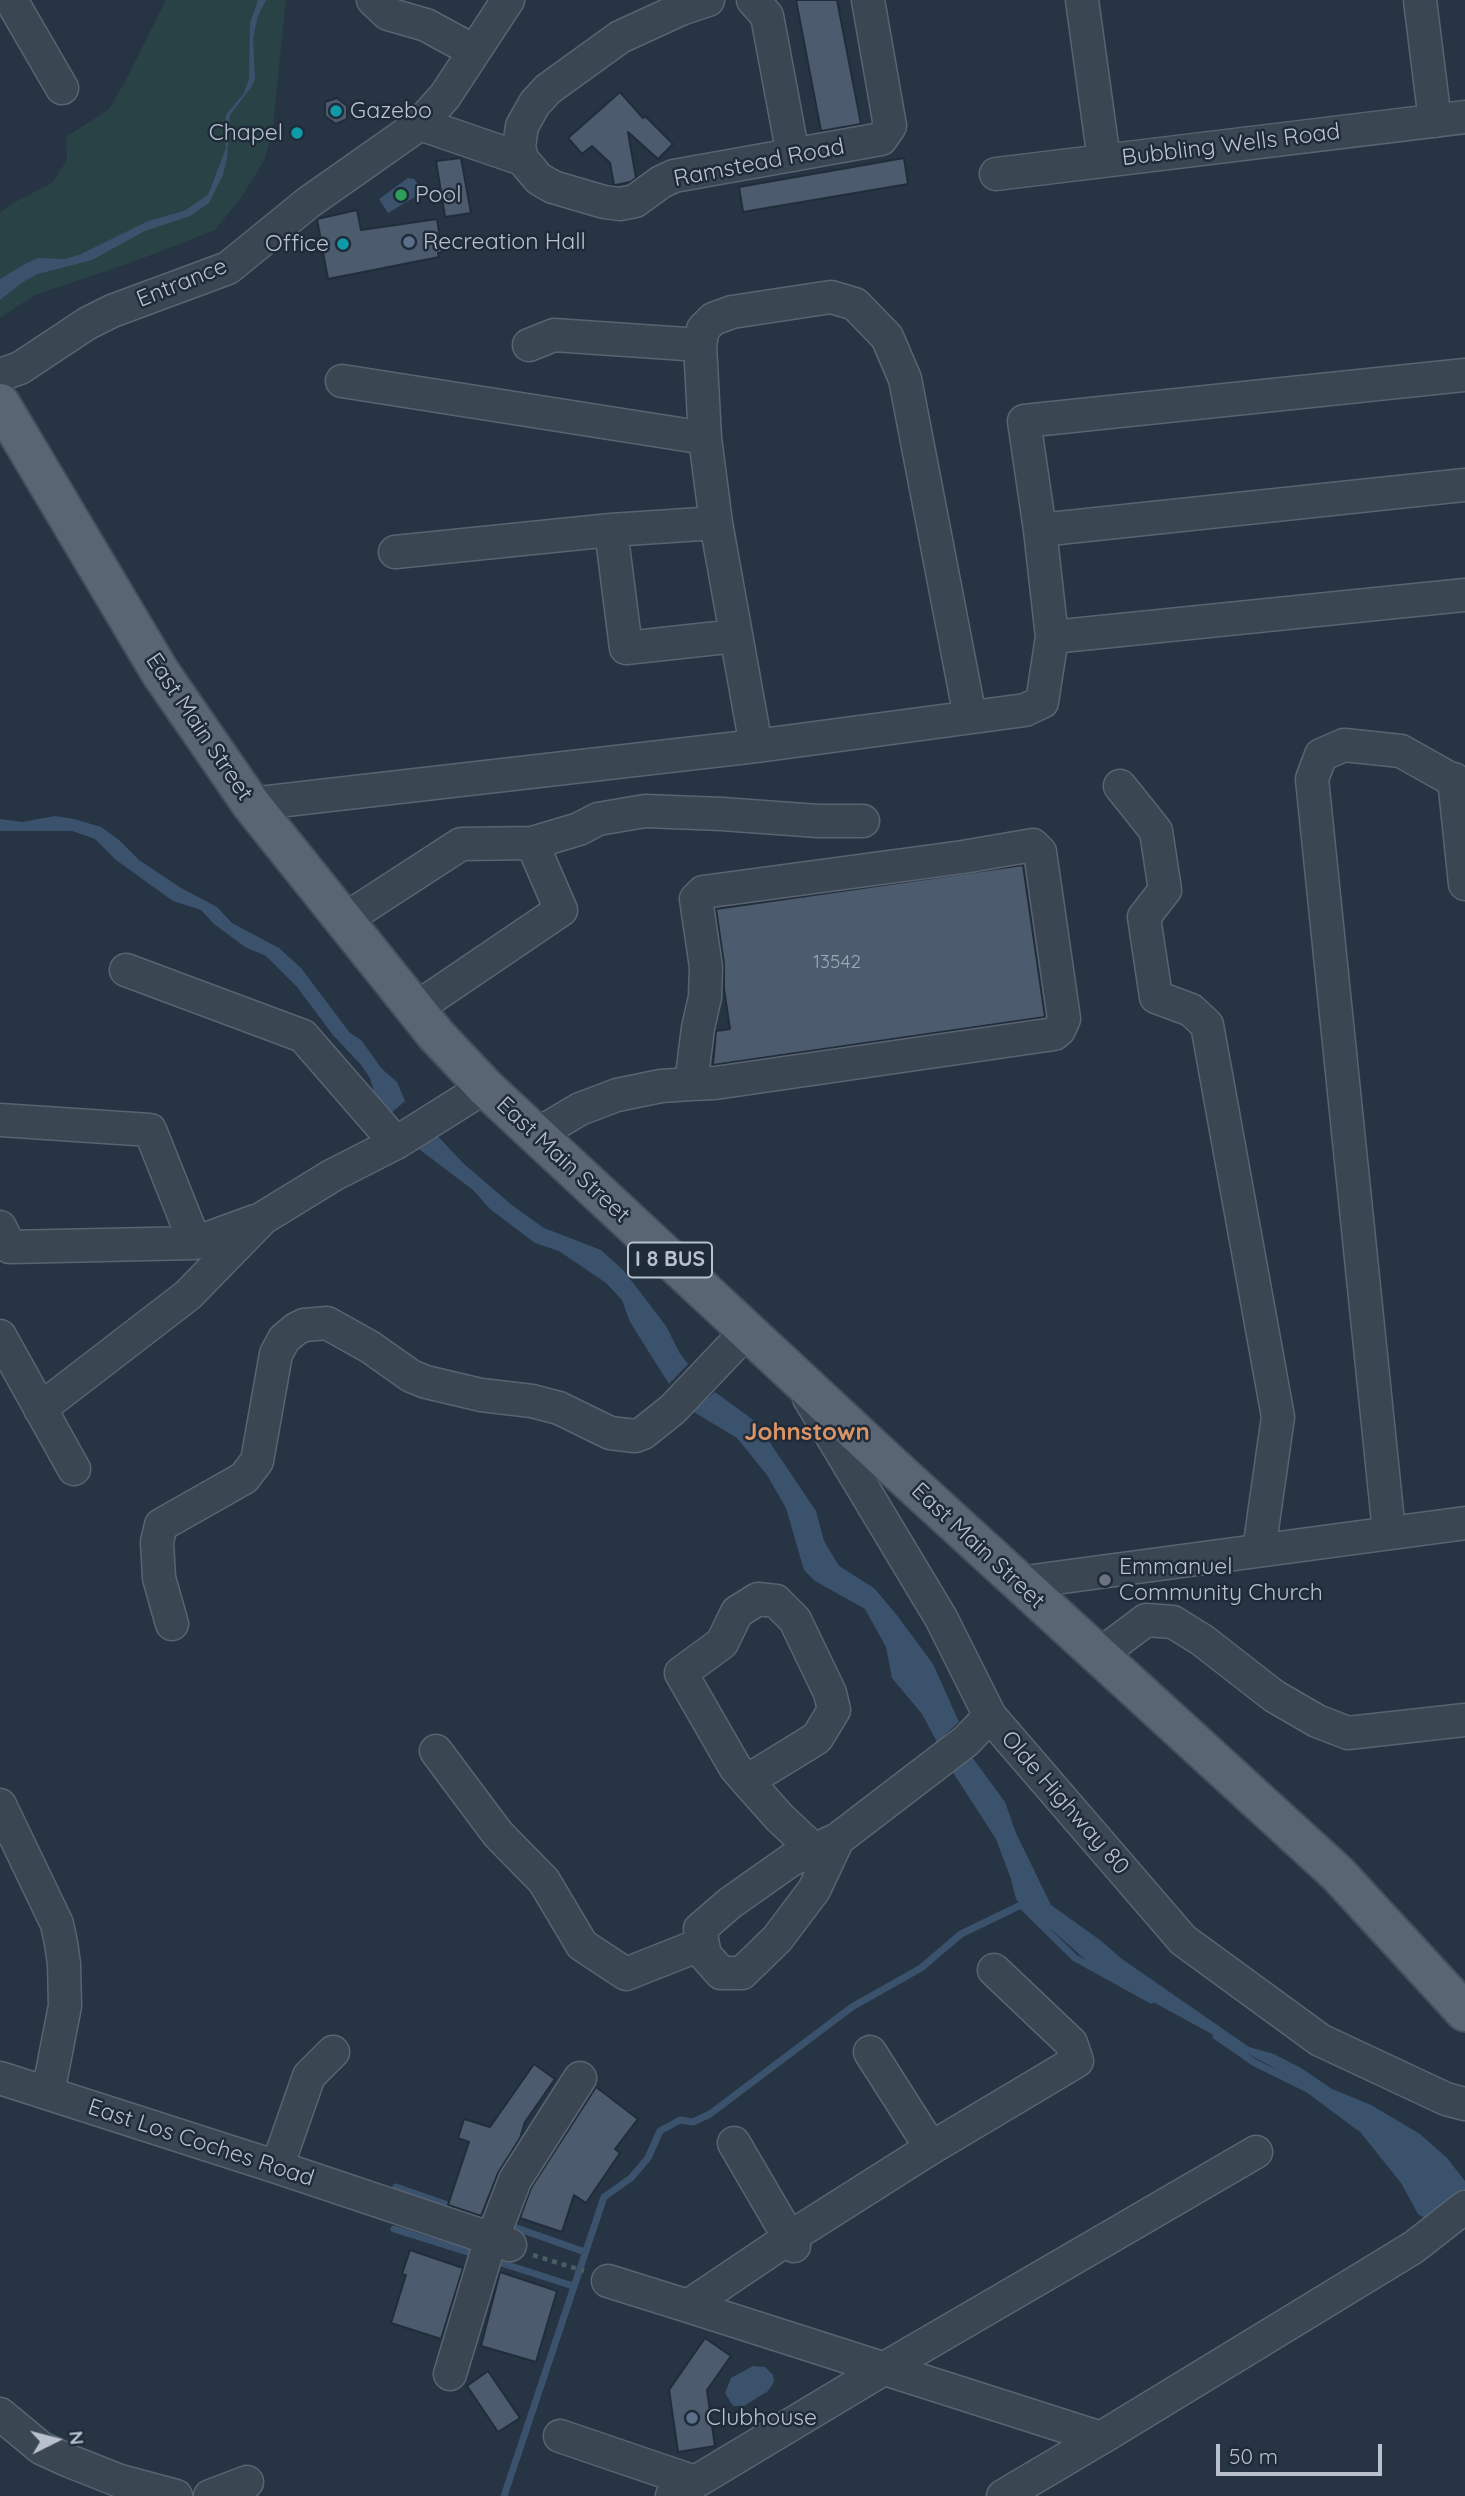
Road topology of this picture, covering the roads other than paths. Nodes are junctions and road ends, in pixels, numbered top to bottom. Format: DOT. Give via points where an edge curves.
graph roads {
  1 [pos="11,0"];
  2 [pos="373,0"];
  3 [pos="508,0"];
  4 [pos="708,0"];
  5 [pos="753,0"];
  6 [pos="868,0"];
  7 [pos="1082,0"];
  8 [pos="1420,0"];
  9 [pos="474,51"];
  10 [pos="62,88"];
  11 [pos="1450,119"];
  12 [pos="420,124"];
  13 [pos="793,155"];
  14 [pos="522,159"];
  15 [pos="1104,160"];
  16 [pos="996,174"];
  17 [pos="529,345"];
  18 [pos="700,345"];
  19 [pos="1465,375"];
  20 [pos="342,381"];
  21 [pos="3,389"];
  22 [pos="705,438"];
  23 [pos="1465,485"];
  24 [pos="716,523"];
  25 [pos="611,530"];
  26 [pos="1040,530"];
  27 [pos="396,552"];
  28 [pos="1465,594"];
  29 [pos="736,636"];
  30 [pos="1052,637"];
  31 [pos="970,717"];
  32 [pos="757,746"];
  33 [pos="1459,783"];
  34 [pos="1120,786"];
  35 [pos="251,804"];
  36 [pos="863,821"];
  37 [pos="533,843"];
  38 [pos="1465,884"];
  39 [pos="344,920"];
  40 [pos="127,970"];
  41 [pos="415,1009"];
  42 [pos="691,1084"];
  43 [pos="485,1087"];
  44 [pos="0,1120"];
  45 [pos="536,1135"];
  46 [pos="396,1143"];
  47 [pos="263,1218"];
  48 [pos="0,1227"];
  49 [pos="195,1243"];
  50 [pos="747,1331"];
  51 [pos="0,1336"];
  52 [pos="794,1373"];
  53 [pos="40,1409"];
  54 [pos="74,1469"];
  55 [pos="1465,1523"];
  56 [pos="1389,1532"];
  57 [pos="1259,1550"];
  58 [pos="1018,1583"];
  59 [pos="172,1623"];
  60 [pos="1098,1656"];
  61 [pos="990,1716"];
  62 [pos="1465,1720"];
  63 [pos="436,1751"];
  64 [pos="747,1781"];
  65 [pos="0,1805"];
  66 [pos="826,1844"];
  67 [pos="702,1944"];
  68 [pos="994,1970"];
  69 [pos="1465,2012"];
  70 [pos="333,2052"];
  71 [pos="870,2052"];
  72 [pos="0,2078"];
  73 [pos="580,2078"];
  74 [pos="48,2093"];
  75 [pos="1465,2104"];
  76 [pos="734,2143"];
  77 [pos="930,2148"];
  78 [pos="1256,2152"];
  79 [pos="278,2167"];
  80 [pos="1465,2207"];
  81 [pos="792,2242"];
  82 [pos="512,2246"];
  83 [pos="608,2281"];
  84 [pos="688,2306"];
  85 [pos="885,2368"];
  86 [pos="450,2374"];
  87 [pos="0,2413"];
  88 [pos="561,2436"];
  89 [pos="1101,2438"];
  90 [pos="247,2482"];
  91 [pos="684,2489"];
  92 [pos="176,2496"];
  93 [pos="210,2496"];
  94 [pos="1003,2496"];
  1 -- 10 [label="street"];
  2 -- 9 [label="street" via="388,15 426,24"];
  3 -- 9 [label="street, Entrance"];
  4 -- 14 [label="street" via="620,37 548,89 522,126"];
  5 -- 13 [label="street" via="767,16"];
  6 -- 13 [label="street, Ramstead Road" via="890,126 881,139"];
  7 -- 15 [label="street"];
  8 -- 11 [label="street"];
  9 -- 12 [label="street, Entrance"];
  11 -- 15 [label="street, Bubbling Wells Road"];
  12 -- 14 [label="street, Ramstead Road"];
  12 -- 21 [label="street, Entrance" via="309,202 228,268 88,323"];
  13 -- 14 [label="street, Ramstead Road" via="674,176 635,201 620,204 553,187"];
  15 -- 16 [label="street, Bubbling Wells Road"];
  17 -- 18 [label="street" via="554,335"];
  18 -- 22 [label="street"];
  18 -- 31 [label="street" via="703,329 713,319 732,312 831,297 855,304 887,337 905,379"];
  19 -- 26 [label="street" via="1024,421"];
  20 -- 22 [label="street"];
  21 -- 35 [label="main road, East Main Street / I 8 BUS" via="160,672"];
  22 -- 24 [label="street"];
  23 -- 26 [label="street"];
  24 -- 25 [label="street"];
  24 -- 29 [label="street"];
  25 -- 27 [label="street"];
  25 -- 29 [label="street" via="626,648"];
  26 -- 30 [label="street"];
  28 -- 30 [label="street"];
  29 -- 32 [label="street"];
  30 -- 31 [label="street" via="1042,702 1025,710"];
  31 -- 32 [label="street"];
  32 -- 35 [label="street"];
  33 -- 38 [label="street"];
  33 -- 56 [label="street" via="1401,751 1344,745 1321,755 1312,779"];
  34 -- 57 [label="street" via="1156,831 1165,890 1144,917 1156,997 1191,1010 1207,1025 1278,1418"];
  35 -- 39 [label="main road, East Main Street / I 8 BUS"];
  36 -- 37 [label="street" via="645,811 598,819"];
  37 -- 39 [label="street" via="461,844"];
  37 -- 41 [label="street" via="561,910"];
  39 -- 41 [label="main road, East Main Street / I 8 BUS"];
  40 -- 46 [label="street" via="303,1037"];
  41 -- 43 [label="main road, East Main Street / I 8 BUS"];
  42 -- 42 [label="street" via="705,997 706,967 696,899 703,892 1033,845 1040,852 1064,1019 1054,1034"];
  42 -- 45 [label="street" via="617,1095 580,1109"];
  43 -- 45 [label="main road, East Main Street / I 8 BUS"];
  43 -- 46 [label="street"];
  44 -- 49 [label="street" via="150,1130"];
  45 -- 50 [label="main road, East Main Street / I 8 BUS"];
  46 -- 47 [label="street"];
  47 -- 49 [label="street"];
  47 -- 53 [label="street" via="188,1295"];
  48 -- 49 [label="street" via="10,1247"];
  50 -- 52 [label="main road, East Main Street / I 8 BUS"];
  50 -- 59 [label="street" via="673,1409 635,1436 610,1433 559,1408 532,1401 426,1382 327,1323 296,1329 276,1354 257,1461 244,1478 161,1525 159,1578"];
  51 -- 53 [label="street"];
  52 -- 58 [label="main road, East Main Street / I 8 BUS"];
  52 -- 61 [label="street, Olde Highway 80" via="941,1618"];
  53 -- 54 [label="street"];
  55 -- 56 [label="street"];
  56 -- 57 [label="street"];
  57 -- 58 [label="street"];
  58 -- 60 [label="main road, East Main Street / I 8 BUS"];
  60 -- 62 [label="street" via="1146,1620 1173,1622 1275,1696 1317,1721 1349,1733"];
  60 -- 69 [label="main road, East Main Street / I 8 BUS" via="1338,1874"];
  61 -- 66 [label="street" via="956,1749"];
  61 -- 75 [label="street, Olde Highway 80" via="1183,1940 1320,2040"];
  63 -- 67 [label="street" via="498,1834 544,1881 582,1945 626,1974"];
  64 -- 64 [label="street" via="681,1673 722,1643 737,1612 758,1599 776,1601 795,1620 834,1710 817,1738"];
  64 -- 66 [label="street" via="779,1817"];
  65 -- 74 [label="street" via="57,1924 61,1944 65,2006"];
  66 -- 67 [label="street" via="791,1860 730,1903 700,1928"];
  66 -- 67 [label="street" via="814,1890 777,1939 742,1973 721,1973 705,1955"];
  68 -- 77 [label="street" via="1071,2043 1077,2061"];
  70 -- 79 [label="street" via="309,2076"];
  71 -- 77 [label="street"];
  72 -- 74 [label="street, East Los Coches Road"];
  73 -- 82 [label="street" via="515,2180"];
  74 -- 79 [label="street, East Los Coches Road"];
  76 -- 81 [label="street"];
  77 -- 81 [label="street"];
  78 -- 85 [label="street"];
  79 -- 82 [label="street, East Los Coches Road"];
  80 -- 89 [label="street" via="1409,2250"];
  81 -- 84 [label="street"];
  82 -- 86 [label="street"];
  83 -- 84 [label="street"];
  84 -- 85 [label="street"];
  85 -- 89 [label="street"];
  85 -- 91 [label="street"];
  87 -- 92 [label="street" via="41,2448 120,2481"];
  88 -- 91 [label="street"];
  89 -- 94 [label="street"];
  90 -- 93 [label="street"];
}
